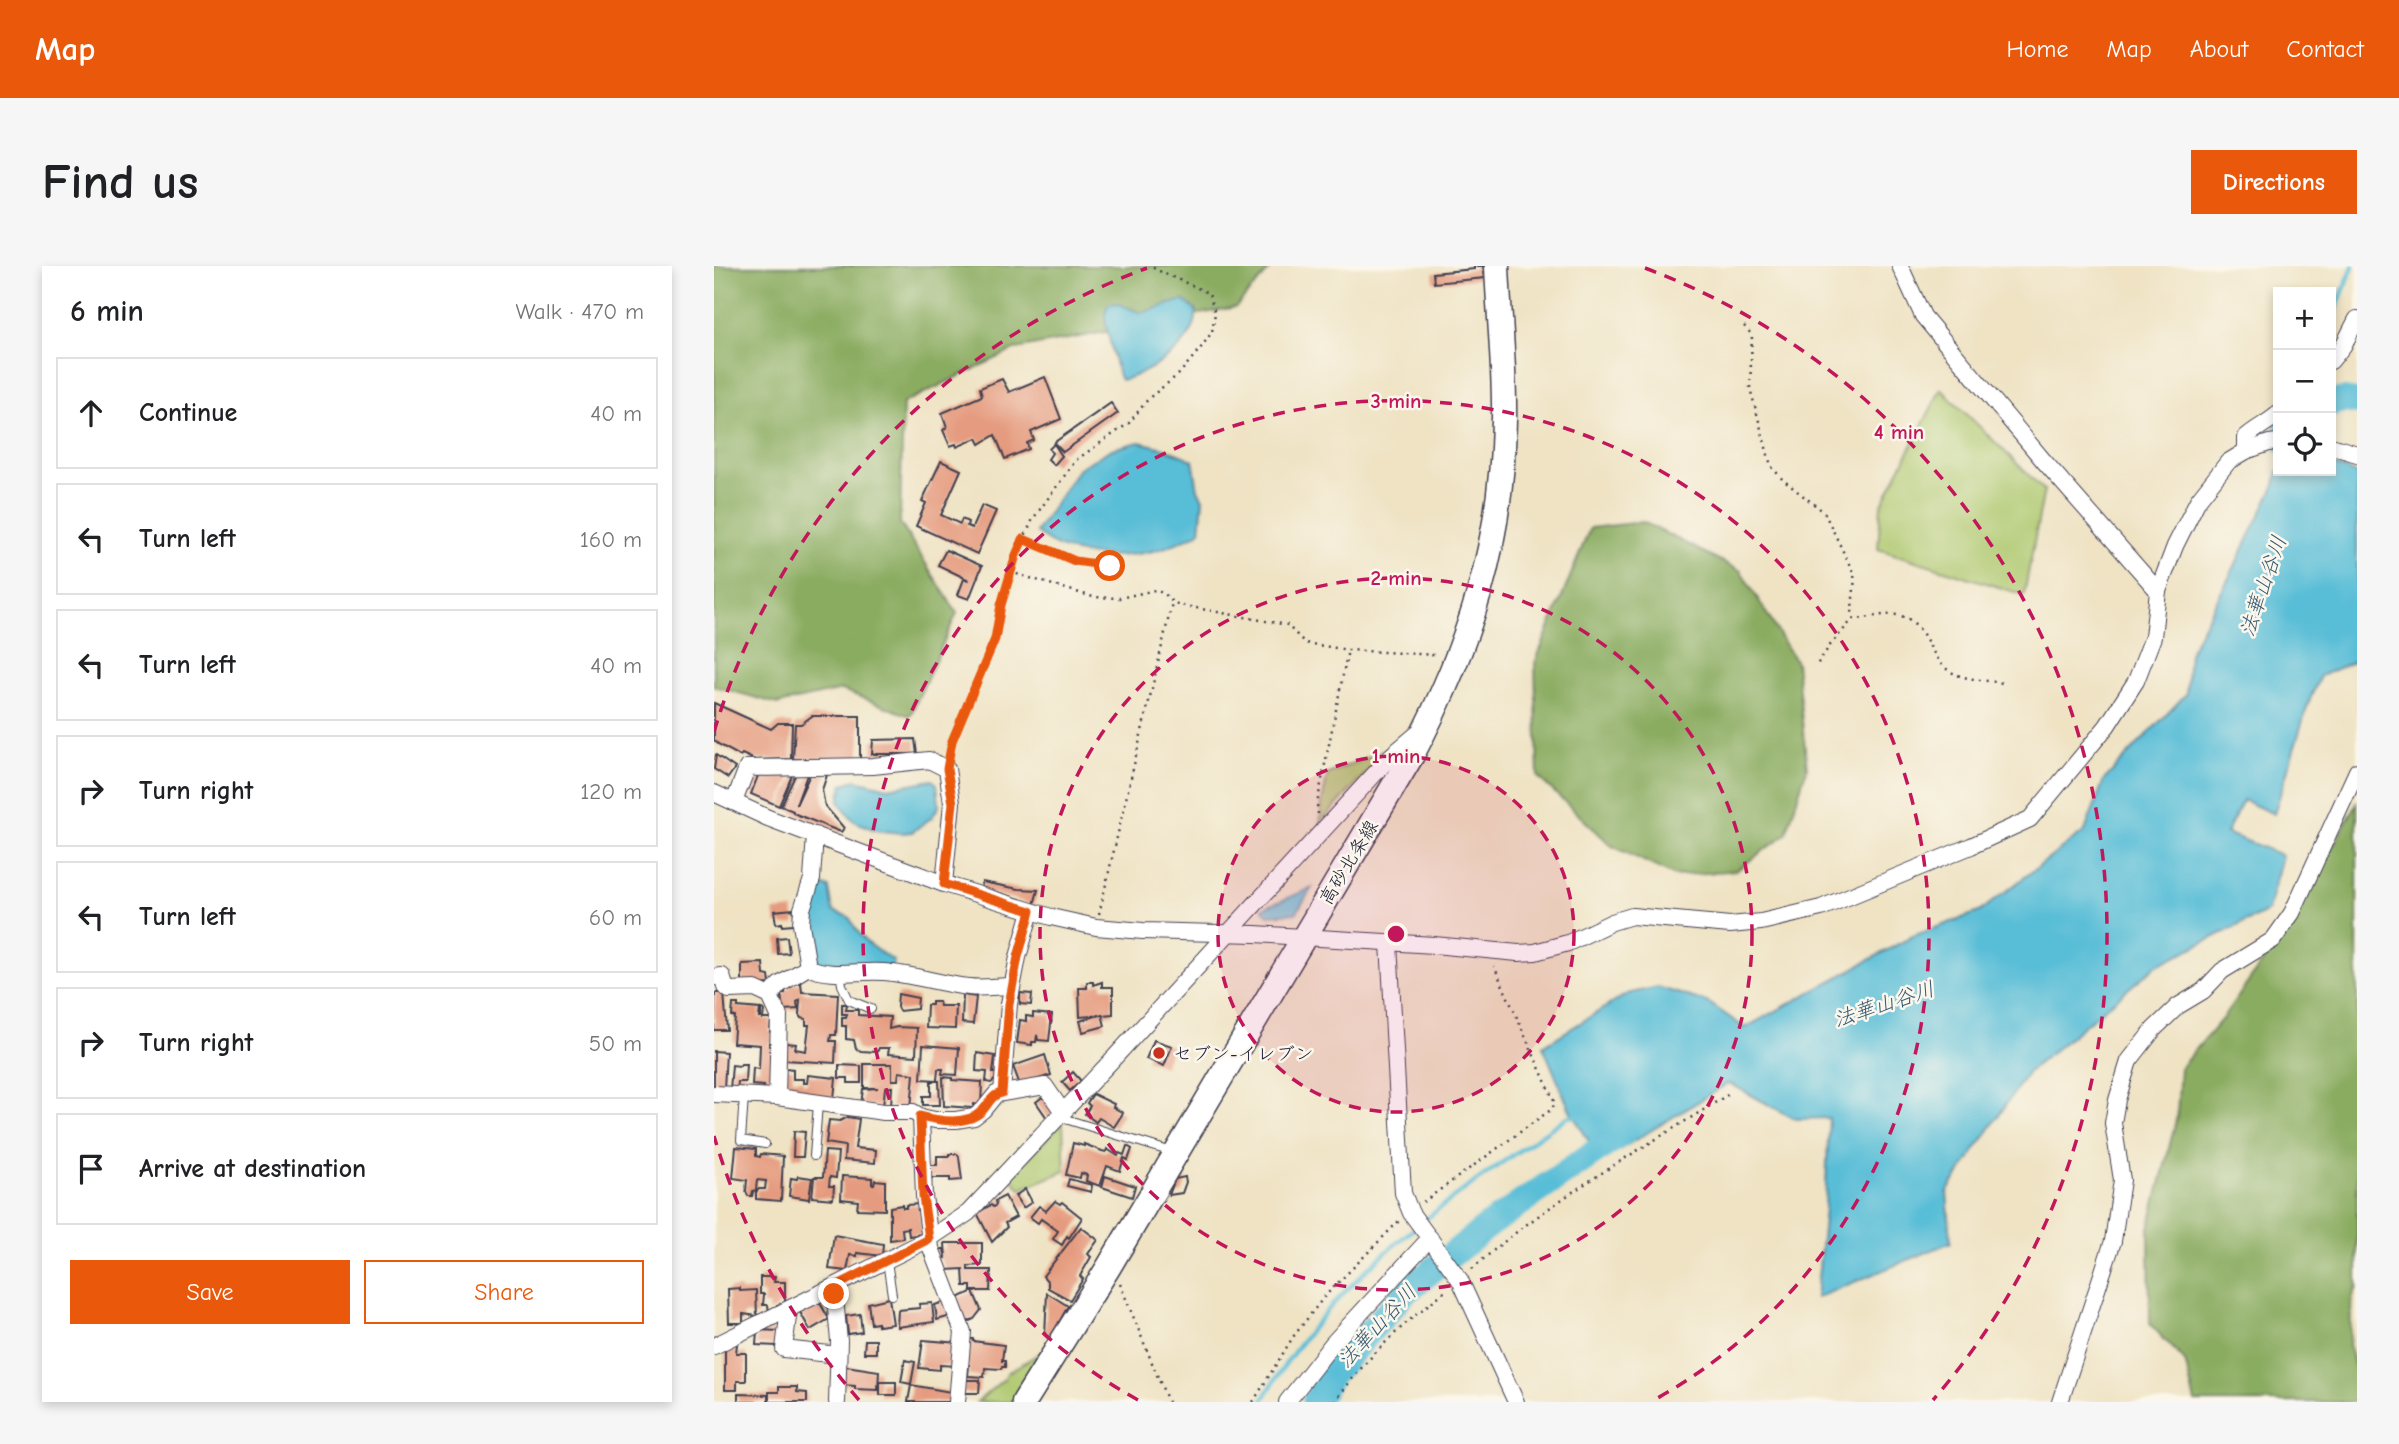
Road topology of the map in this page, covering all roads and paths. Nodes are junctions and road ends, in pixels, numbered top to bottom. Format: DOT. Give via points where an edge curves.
graph roads {
  1 [pos="1150,266"];
  2 [pos="1497,266"];
  3 [pos="1900,266"];
  4 [pos="2357,318"];
  5 [pos="1744,326"];
  6 [pos="2336,355"];
  7 [pos="2273,419"];
  8 [pos="2273,443"];
  9 [pos="2336,448"];
  10 [pos="2246,451"];
  11 [pos="2357,454"];
  12 [pos="1023,539"];
  13 [pos="1110,566"];
  14 [pos="1010,572"];
  15 [pos="2158,591"];
  16 [pos="1172,601"];
  17 [pos="1853,619"];
  18 [pos="1348,650"];
  19 [pos="1458,656"];
  20 [pos="1816,666"];
  21 [pos="2002,683"];
  22 [pos="1428,725"];
  23 [pos="947,769"];
  24 [pos="2357,771"];
  25 [pos="715,798"];
  26 [pos="734,802"];
  27 [pos="815,835"];
  28 [pos="1319,835"];
  29 [pos="944,884"];
  30 [pos="1031,911"];
  31 [pos="1096,927"];
  32 [pos="1230,933"];
  33 [pos="1303,937"];
  34 [pos="1389,943"];
  35 [pos="1488,950"];
  36 [pos="808,967"];
  37 [pos="840,972"];
  38 [pos="714,977"];
  39 [pos="1012,986"];
  40 [pos="770,996"];
  41 [pos="871,1009"];
  42 [pos="1732,1092"];
  43 [pos="1002,1093"];
  44 [pos="714,1094"];
  45 [pos="744,1096"];
  46 [pos="777,1097"];
  47 [pos="818,1104"];
  48 [pos="1061,1114"];
  49 [pos="920,1116"];
  50 [pos="765,1144"];
  51 [pos="1175,1153"];
  52 [pos="814,1156"];
  53 [pos="1410,1212"];
  54 [pos="1427,1233"];
  55 [pos="929,1239"];
  56 [pos="887,1261"];
  57 [pos="1108,1268"];
  58 [pos="1460,1280"];
  59 [pos="834,1287"];
  60 [pos="892,1295"];
  61 [pos="789,1309"];
  62 [pos="714,1346"];
  63 [pos="838,1355"];
  64 [pos="837,1402"];
  65 [pos="957,1402"];
  66 [pos="1024,1402"];
  67 [pos="1168,1402"];
  68 [pos="1253,1402"];
  69 [pos="1287,1402"];
  70 [pos="1335,1402"];
  71 [pos="1516,1402"];
  72 [pos="2060,1402"];
  1 -- 12 [label="path" via="1209,293 1215,313 1212,332 1180,374 1149,398 1129,423 1076,460"];
  2 -- 19 [label="main road, 高砂北条線" via="1502,474 1494,538 1475,613"];
  3 -- 15 [label="street" via="1923,316"];
  4 -- 6 [label="street"];
  5 -- 17 [label="path" via="1752,335 1750,388 1771,466 1824,512 1834,530 1854,574"];
  7 -- 10 [label="street" via="2246,437"];
  8 -- 10 [label="street"];
  9 -- 11 [label="street"];
  10 -- 15 [label="street" via="2228,462 2199,500"];
  12 -- 13 [label="path" via="1075,561"];
  12 -- 14 [label="path"];
  14 -- 16 [label="path" via="1093,597 1120,598 1155,590"];
  14 -- 23 [label="path" via="995,639 952,741"];
  15 -- 35 [label="street" via="2153,637 2136,681 2107,726 2030,819 1813,910 1730,926 1632,916 1535,952"];
  16 -- 18 [label="path" via="1287,625 1305,643"];
  16 -- 31 [label="path"];
  17 -- 20 [label="path"];
  17 -- 21 [label="path" via="1897,615 1909,620 1952,673"];
  18 -- 19 [label="path"];
  18 -- 28 [label="path" via="1317,804"];
  19 -- 22 [label="main road, 高砂北条線"];
  22 -- 28 [label="street" via="1392,755"];
  22 -- 33 [label="main road, 高砂北条線"];
  23 -- 26 [label="street" via="929,760 873,766 747,768"];
  23 -- 29 [label="street" via="953,803"];
  24 -- 72 [label="street" via="2292,913 2273,940 2222,971 2203,991 2178,1006 2129,1061 2113,1123 2122,1180 2113,1241"];
  25 -- 26 [label="street"];
  26 -- 27 [label="street"];
  27 -- 29 [label="street"];
  27 -- 36 [label="street" via="812,879 801,924"];
  28 -- 32 [label="street"];
  29 -- 30 [label="street"];
  30 -- 31 [label="street"];
  30 -- 39 [label="street"];
  31 -- 32 [label="street"];
  32 -- 33 [label="street"];
  32 -- 48 [label="street"];
  33 -- 34 [label="street"];
  33 -- 51 [label="main road, 高砂北条線"];
  34 -- 35 [label="street"];
  34 -- 53 [label="street" via="1403,1193"];
  35 -- 53 [label="path" via="1555,1102 1552,1109"];
  36 -- 37 [label="street"];
  36 -- 40 [label="street"];
  37 -- 39 [label="street" via="909,975 972,988"];
  37 -- 41 [label="lane" via="849,1000"];
  38 -- 40 [label="street" via="722,976 729,990 755,989"];
  39 -- 43 [label="street"];
  40 -- 46 [label="street" via="779,1016"];
  42 -- 58 [label="path" via="1559,1202"];
  43 -- 48 [label="street" via="1045,1086"];
  43 -- 49 [label="street" via="974,1117 957,1121"];
  44 -- 45 [label="street"];
  45 -- 46 [label="street"];
  45 -- 50 [label="lane" via="741,1140"];
  46 -- 47 [label="street"];
  47 -- 49 [label="street"];
  47 -- 52 [label="lane"];
  48 -- 51 [label="lane"];
  48 -- 55 [label="street" via="968,1213"];
  49 -- 55 [label="street"];
  51 -- 57 [label="main road, 高砂北条線"];
  53 -- 54 [label="street"];
  53 -- 68 [label="path" via="1324,1297"];
  54 -- 58 [label="street"];
  54 -- 69 [label="street"];
  55 -- 56 [label="street"];
  55 -- 65 [label="street" via="963,1332"];
  56 -- 59 [label="street"];
  56 -- 60 [label="lane"];
  57 -- 66 [label="main road, 高砂北条線"];
  57 -- 67 [label="path" via="1118,1279"];
  58 -- 70 [label="path" via="1406,1321 1352,1377"];
  58 -- 71 [label="street"];
  59 -- 61 [label="street"];
  59 -- 63 [label="street"];
  61 -- 62 [label="street"];
  61 -- 63 [label="street" via="784,1349"];
  63 -- 64 [label="street"];
}
